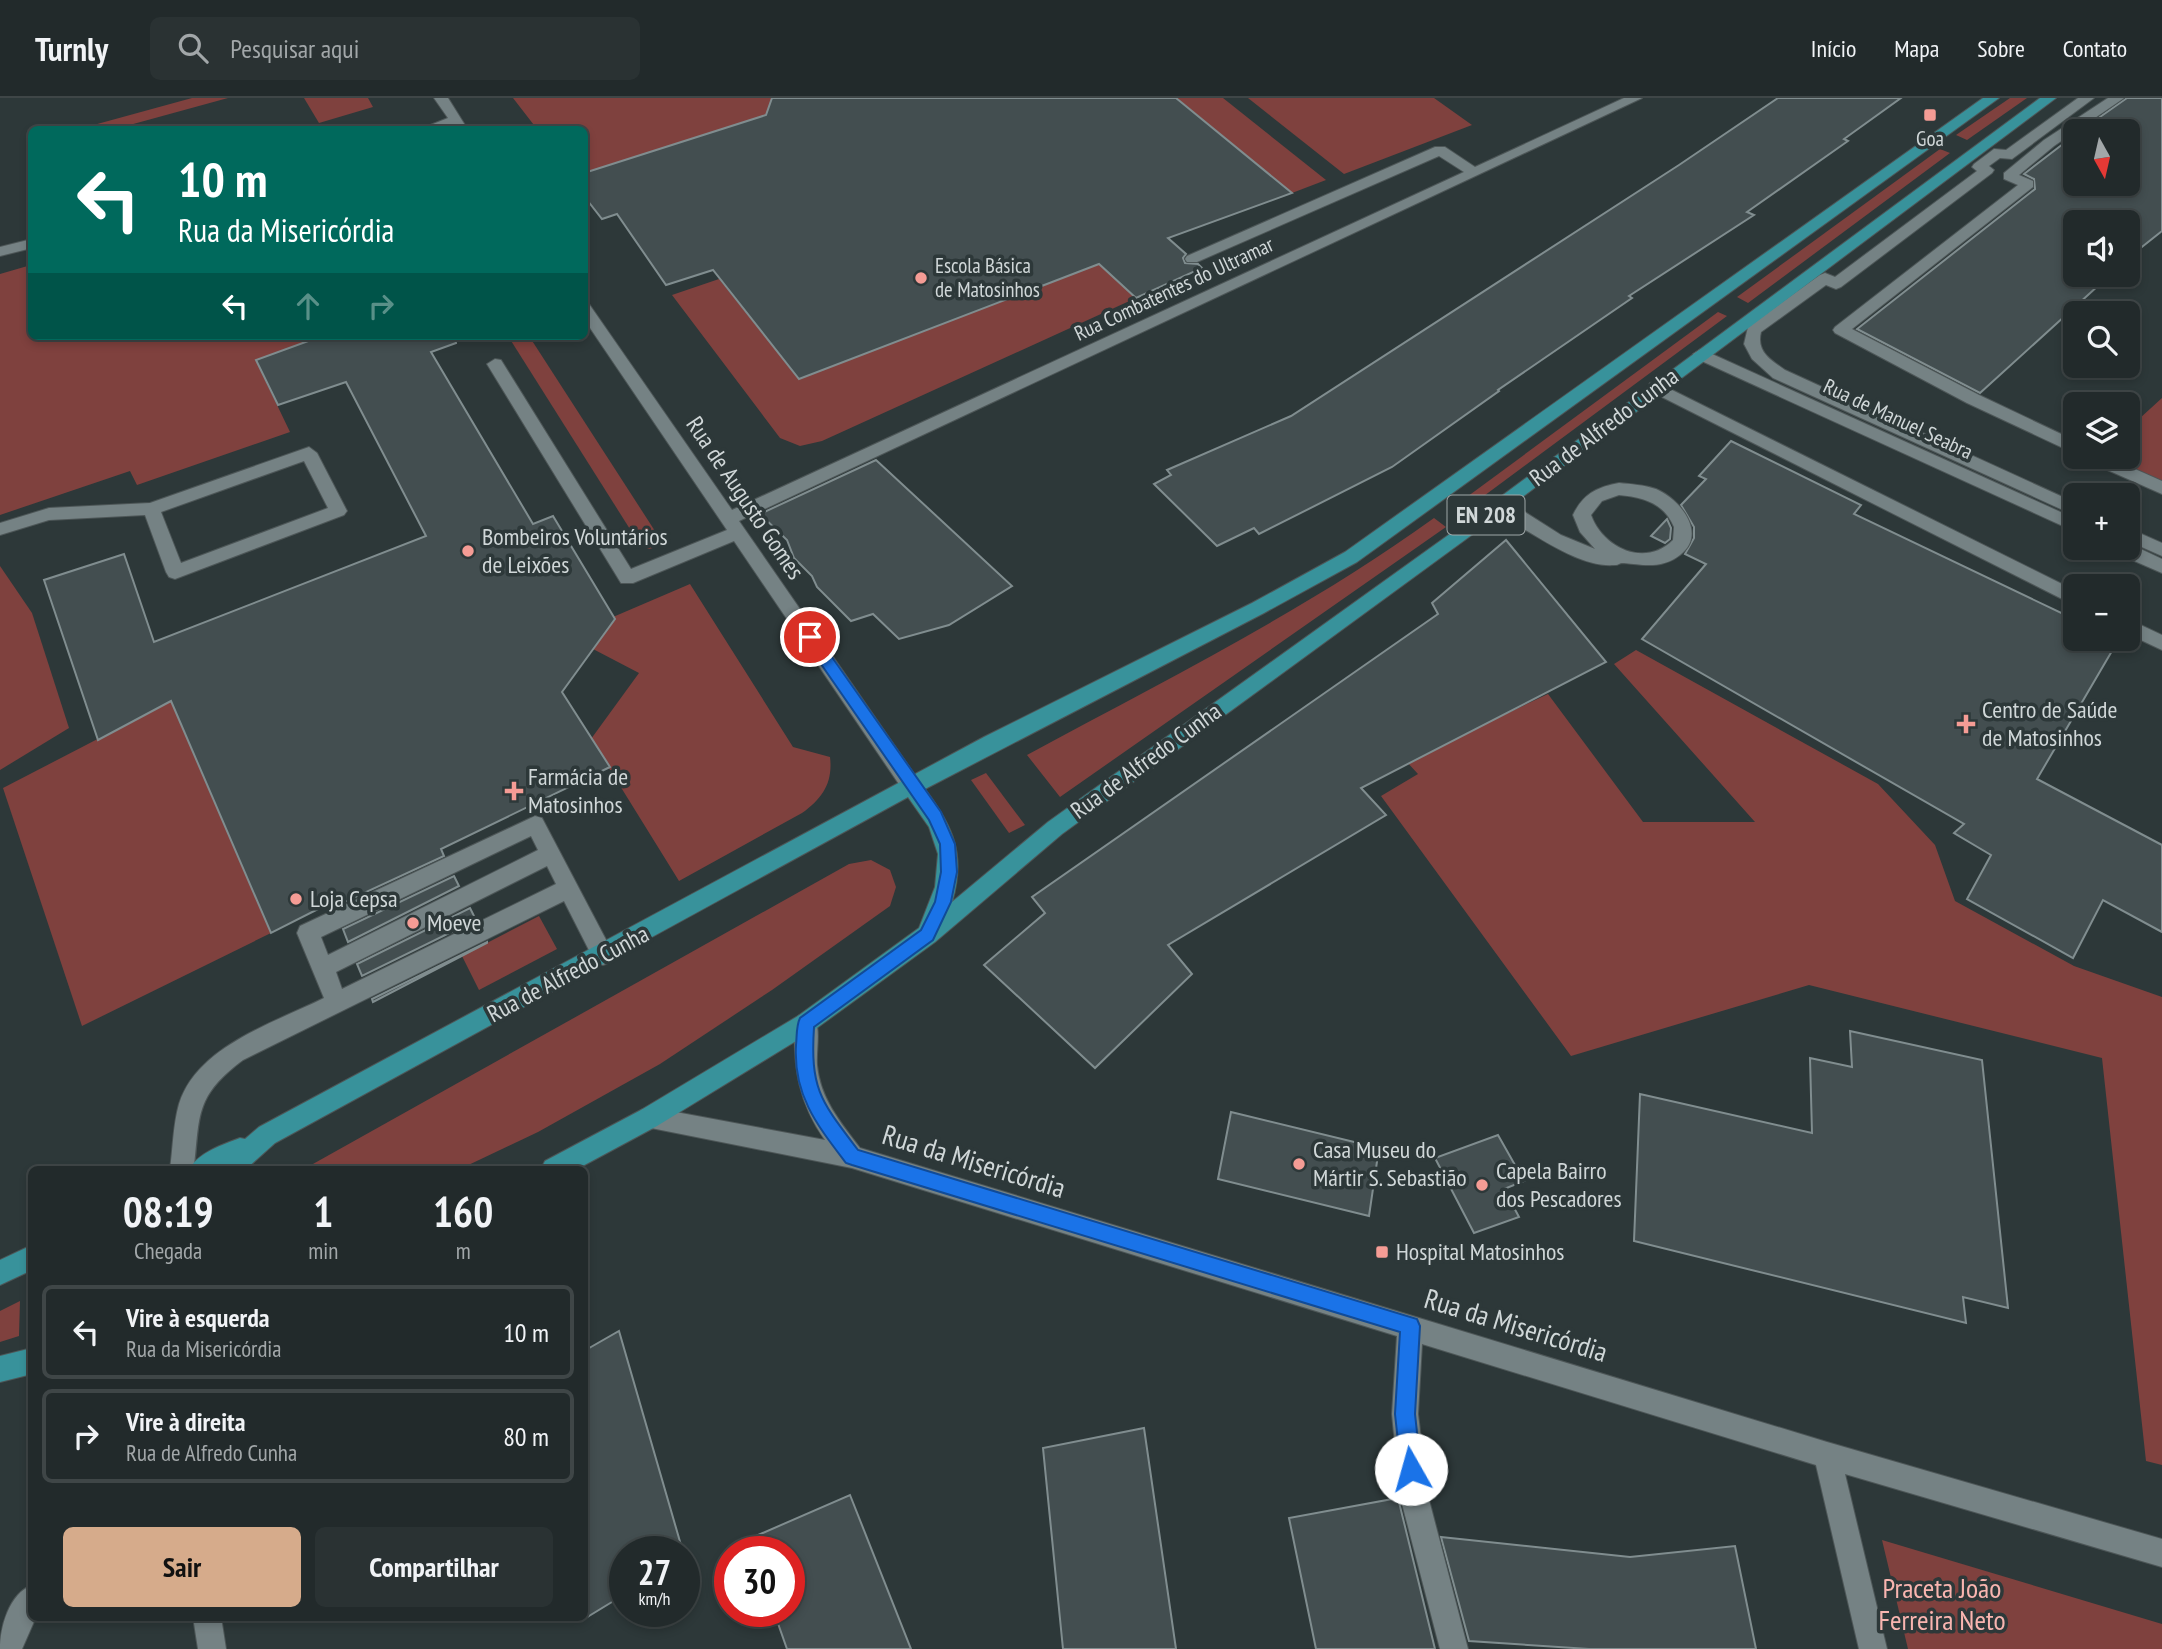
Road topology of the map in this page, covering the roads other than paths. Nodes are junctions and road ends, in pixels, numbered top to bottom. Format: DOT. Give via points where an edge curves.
graph roads {
  1 [pos="440,98"];
  2 [pos="1635,98"];
  3 [pos="1992,98"];
  4 [pos="2049,98"];
  5 [pos="2087,98"];
  6 [pos="2118,98"];
  7 [pos="459,125"];
  8 [pos="1473,172"];
  9 [pos="28,244"];
  10 [pos="0,252"];
  11 [pos="1192,260"];
  12 [pos="588,313"];
  13 [pos="1701,354"];
  14 [pos="495,364"];
  15 [pos="1656,387"];
  16 [pos="2063,442"];
  17 [pos="2120,469"];
  18 [pos="2162,488"];
  19 [pos="1500,504"];
  20 [pos="2063,504"];
  21 [pos="151,509"];
  22 [pos="2063,520"];
  23 [pos="734,525"];
  24 [pos="1584,526"];
  25 [pos="0,529"];
  26 [pos="1554,538"];
  27 [pos="2140,540"];
  28 [pos="2162,550"];
  29 [pos="2140,556"];
  30 [pos="1648,559"];
  31 [pos="2162,566"];
  32 [pos="2063,592"];
  33 [pos="2140,632"];
  34 [pos="2162,643"];
  35 [pos="912,787"];
  36 [pos="551,854"];
  37 [pos="569,888"];
  38 [pos="927,935"];
  39 [pos="603,955"];
  40 [pos="323,968"];
  41 [pos="337,1003"];
  42 [pos="806,1023"];
  43 [pos="649,1118"];
  44 [pos="267,1135"];
  45 [pos="852,1157"];
  46 [pos="182,1166"];
  47 [pos="208,1166"];
  48 [pos="232,1166"];
  49 [pos="559,1166"];
  50 [pos="28,1259"];
  51 [pos="0,1273"];
  52 [pos="1410,1326"];
  53 [pos="28,1362"];
  54 [pos="0,1369"];
  55 [pos="1827,1455"];
  56 [pos="2162,1553"];
  57 [pos="28,1604"];
  58 [pos="208,1621"];
  59 [pos="7,1649"];
  60 [pos="212,1649"];
  61 [pos="1454,1649"];
  62 [pos="1873,1649"];
  1 -- 7 [label="street"];
  2 -- 8 [label="street, Rua Combatentes do Ultramar"];
  3 -- 35 [label="main road, Rua de Alfredo Cunha / EN 208" via="1351,557"];
  4 -- 13 [label="main road, Rua de Alfredo Cunha / EN 208"];
  5 -- 20 [label="street" via="2007,156 1999,152 1979,167 1987,170 1847,276 1836,284 1825,278 1754,330 1750,338 1752,349 1779,374"];
  6 -- 16 [label="street" via="2049,143 2009,176 2028,184 1841,330"];
  8 -- 11 [label="street" via="1440,150"];
  8 -- 23 [label="street, Rua Combatentes do Ultramar"];
  9 -- 10 [label="street"];
  12 -- 23 [label="street, Rua de Augusto Gomes"];
  13 -- 15 [label="main road, Rua de Alfredo Cunha / EN 208"];
  13 -- 22 [label="street, Rua de Manuel Seabra"];
  14 -- 23 [label="street, Rua Combatentes do Ultramar" via="627,578"];
  15 -- 19 [label="main road, Rua de Alfredo Cunha / EN 208"];
  15 -- 32 [label="street"];
  17 -- 18 [label="street"];
  19 -- 26 [label="street"];
  19 -- 38 [label="main road, Rua de Alfredo Cunha / EN 208" via="1055,828"];
  21 -- 21 [label="street" via="309,453 338,511 175,572"];
  21 -- 25 [label="street" via="50,514"];
  23 -- 35 [label="street, Rua de Augusto Gomes"];
  24 -- 26 [label="street" via="1576,537"];
  24 -- 30 [label="street" via="1601,547"];
  24 -- 30 [label="street" via="1585,505 1604,492 1634,490 1663,501 1682,521 1682,542 1662,557"];
  26 -- 30 [label="street" via="1596,557"];
  27 -- 28 [label="street"];
  29 -- 31 [label="street"];
  33 -- 34 [label="street"];
  35 -- 38 [label="main road, Rua de Alfredo Cunha" via="935,816 948,844 943,902"];
  35 -- 39 [label="main road, Rua de Alfredo Cunha"];
  36 -- 37 [label="street"];
  36 -- 40 [label="street"];
  36 -- 40 [label="street" via="535,824 308,933"];
  37 -- 39 [label="street"];
  37 -- 41 [label="street"];
  38 -- 42 [label="main road, Rua de Alfredo Cunha"];
  39 -- 44 [label="main road, Rua de Alfredo Cunha"];
  40 -- 41 [label="street"];
  41 -- 46 [label="street" via="212,1068 192,1096"];
  42 -- 43 [label="main road, Rua de Alfredo Cunha"];
  42 -- 45 [label="street, Rua da Misericórdia" via="803,1064 814,1106"];
  43 -- 45 [label="street, Rua da Misericórdia"];
  43 -- 49 [label="main road, Rua de Alfredo Cunha"];
  44 -- 47 [label="main road"];
  44 -- 48 [label="main road, Rua de Alfredo Cunha"];
  45 -- 52 [label="street, Rua da Misericórdia"];
  50 -- 51 [label="main road"];
  52 -- 55 [label="street, Rua da Misericórdia"];
  52 -- 61 [label="street" via="1405,1414 1414,1496"];
  53 -- 54 [label="main road"];
  55 -- 56 [label="street, Rua da Misericórdia"];
  55 -- 62 [label="street"];
  57 -- 59 [label="street"];
  58 -- 60 [label="street"];
}
